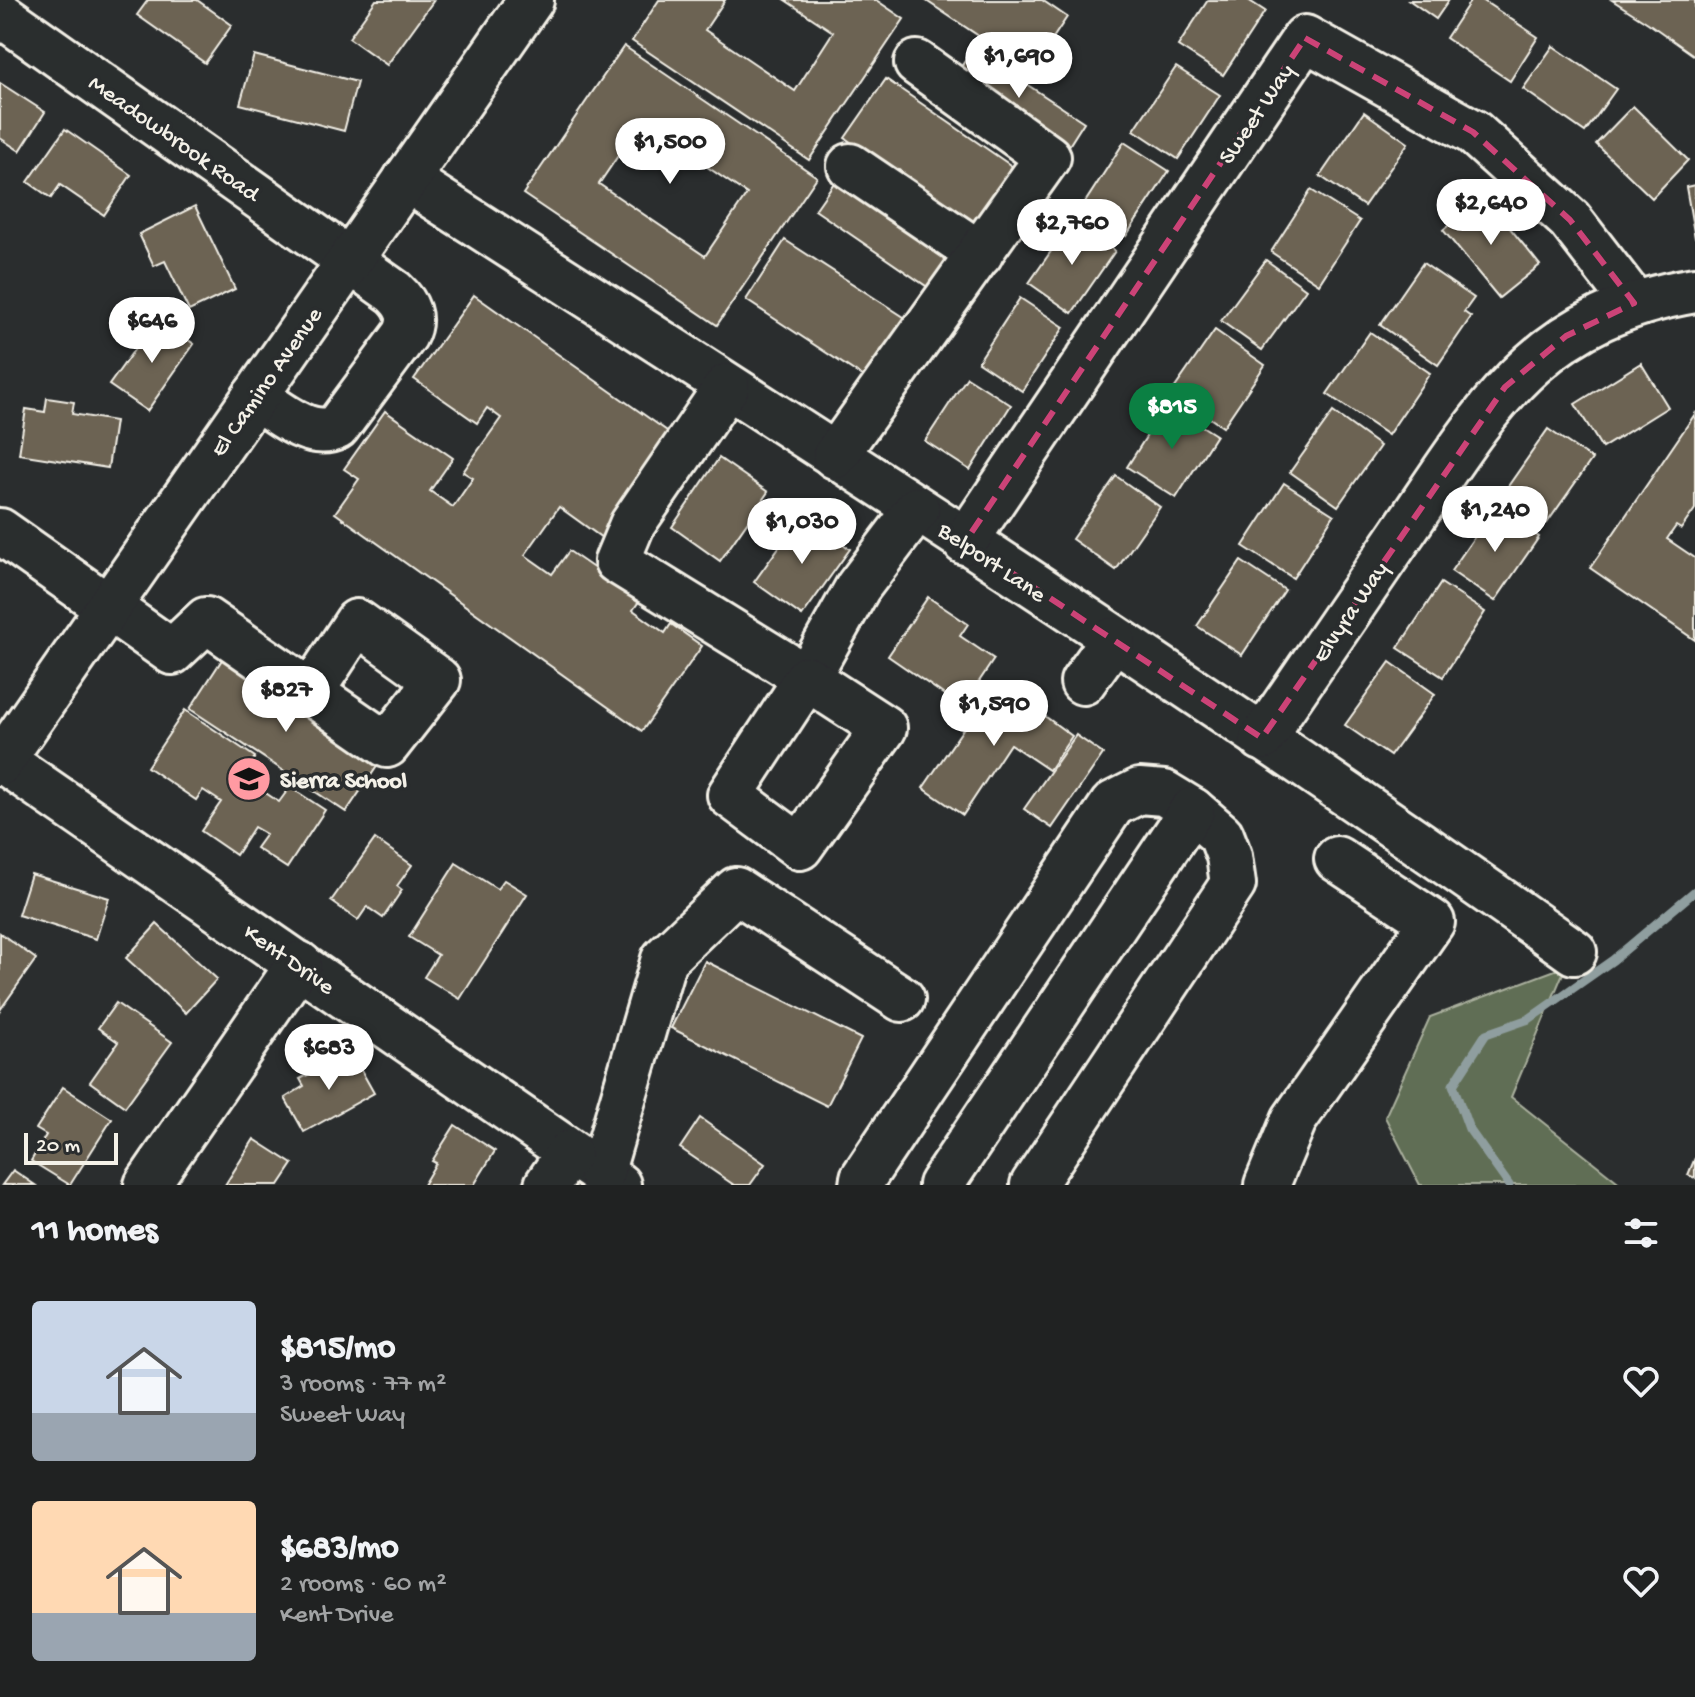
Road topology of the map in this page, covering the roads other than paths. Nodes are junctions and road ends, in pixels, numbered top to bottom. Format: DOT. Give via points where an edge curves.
graph roads {
  1 [pos="531,0"];
  2 [pos="0,14"];
  3 [pos="917,63"];
  4 [pos="850,166"];
  5 [pos="406,179"];
  6 [pos="980,254"];
  7 [pos="349,261"];
  8 [pos="1695,290"];
  9 [pos="1634,303"];
  10 [pos="727,386"];
  11 [pos="255,396"];
  12 [pos="835,456"];
  13 [pos="917,509"];
  14 [pos="0,531"];
  15 [pos="965,542"];
  16 [pos="108,608"];
  17 [pos="1113,640"];
  18 [pos="1083,682"];
  19 [pos="311,692"];
  20 [pos="1262,738"];
  21 [pos="1,762"];
  22 [pos="1192,810"];
  23 [pos="1337,859"];
  24 [pos="1574,952"];
  25 [pos="299,964"];
  26 [pos="902,999"];
  27 [pos="584,1174"];
  28 [pos="147,1185"];
  29 [pos="862,1185"];
  30 [pos="941,1185"];
  31 [pos="1033,1185"];
  32 [pos="1267,1185"];
  1 -- 5 [label="street, El Camino Avenue"];
  2 -- 7 [label="street, Meadowbrook Road"];
  3 -- 6 [label="street" via="1048,157"];
  4 -- 6 [label="street"];
  5 -- 7 [label="street, El Camino Avenue"];
  5 -- 10 [label="street, Belport Lane"];
  6 -- 12 [label="street"];
  7 -- 11 [label="street, El Camino Avenue"];
  7 -- 11 [label="street, Meadowbrook Road" via="406,306 409,328 386,364 349,415 331,430 307,427"];
  8 -- 9 [label="street, Elvyra Way"];
  9 -- 15 [label="street, Sweet Way" via="1570,220 1473,132 1305,38"];
  9 -- 20 [label="street, Elvyra Way" via="1566,336 1505,387"];
  10 -- 12 [label="street, Belport Lane"];
  10 -- 13 [label="street" via="632,525 617,561 807,678 858,587"];
  11 -- 16 [label="street, El Camino Avenue"];
  12 -- 13 [label="street, Belport Lane"];
  13 -- 15 [label="street, Belport Lane"];
  14 -- 16 [label="street"];
  15 -- 17 [label="street, Belport Lane"];
  16 -- 19 [label="street" via="172,652 206,620"];
  16 -- 21 [label="street, El Camino Avenue"];
  17 -- 18 [label="street"];
  17 -- 20 [label="street, Belport Lane"];
  20 -- 24 [label="street, Belport Lane"];
  21 -- 25 [label="street, Kent Drive"];
  22 -- 29 [label="street" via="1164,793 1139,791 1113,804"];
  22 -- 30 [label="street"];
  22 -- 31 [label="street" via="1221,835 1233,884"];
  23 -- 32 [label="street" via="1432,922 1294,1120"];
  25 -- 27 [label="street, Kent Drive"];
  25 -- 28 [label="street"];
  26 -- 27 [label="street" via="736,890 664,959"];
}
